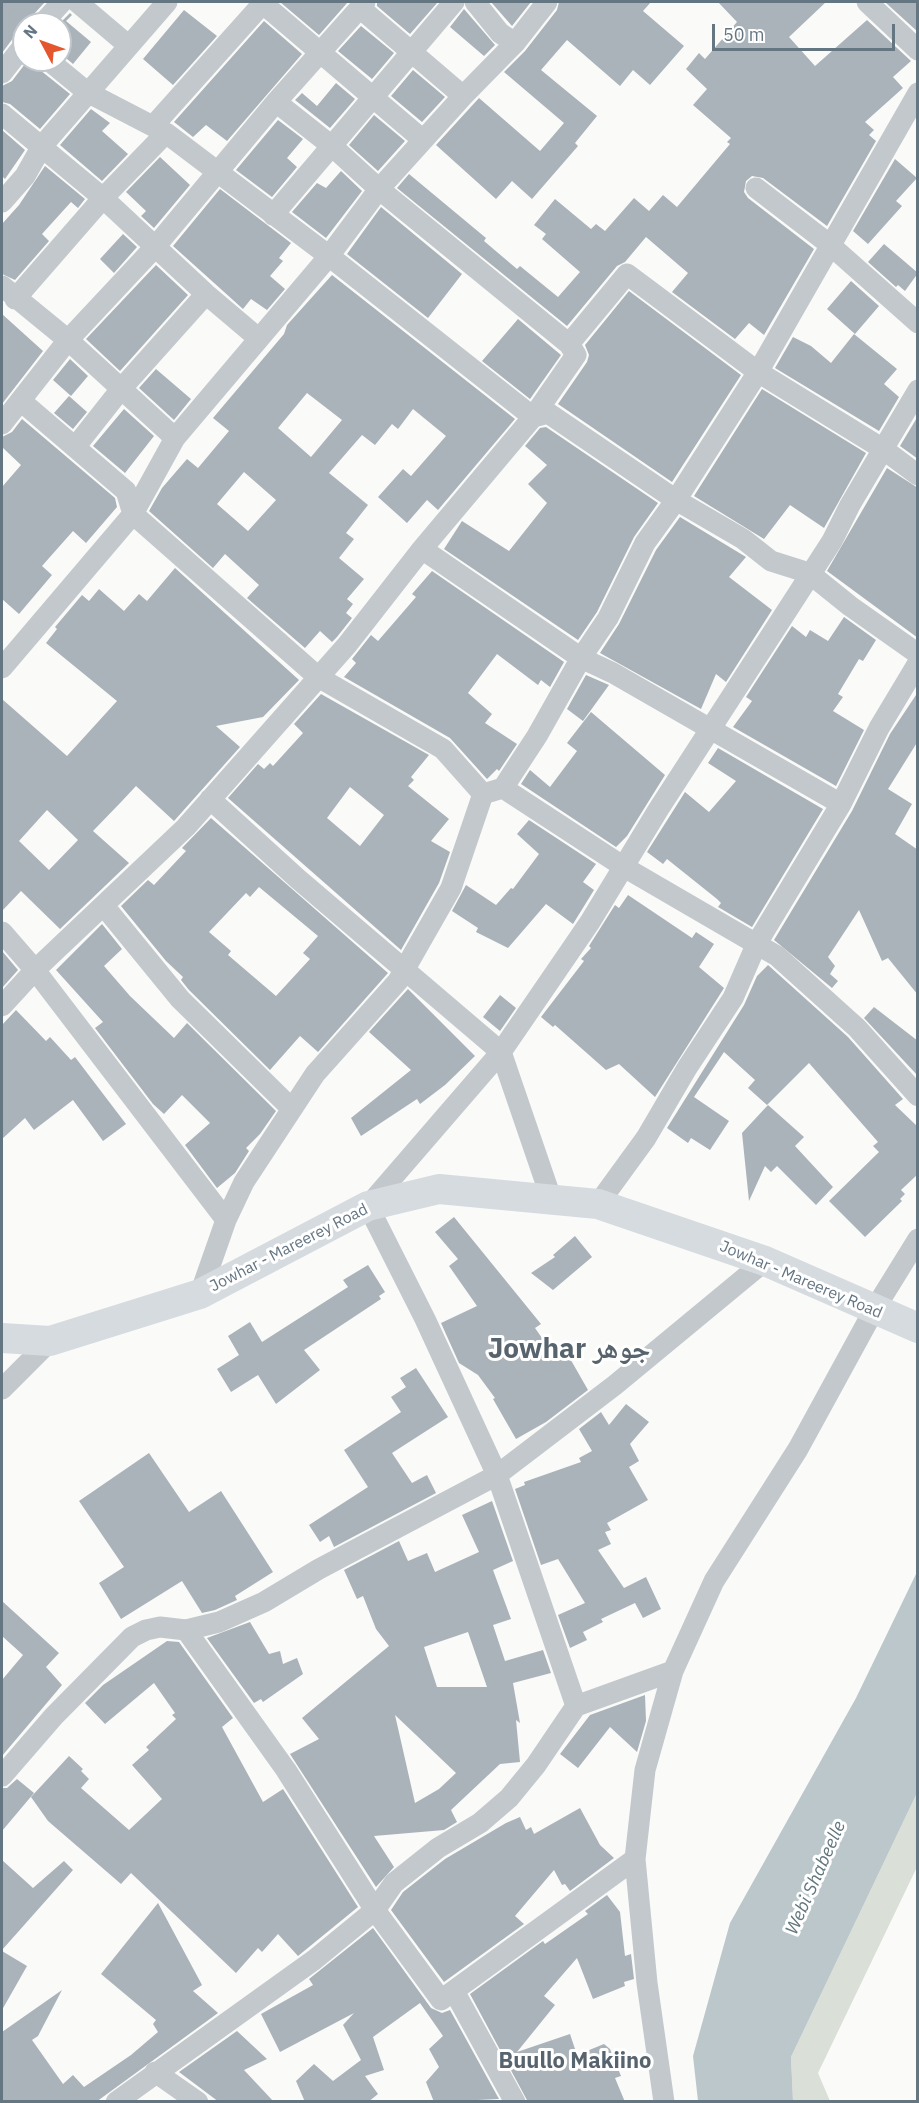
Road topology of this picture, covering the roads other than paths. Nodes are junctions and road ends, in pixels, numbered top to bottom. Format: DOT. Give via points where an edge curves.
graph roads {
  1 [pos="77,2"];
  2 [pos="167,2"];
  3 [pos="262,2"];
  4 [pos="454,2"];
  5 [pos="475,2"];
  6 [pos="547,2"];
  7 [pos="867,2"];
  8 [pos="362,5"];
  9 [pos="515,43"];
  10 [pos="129,46"];
  11 [pos="918,50"];
  12 [pos="320,53"];
  13 [pos="412,53"];
  14 [pos="12,60"];
  15 [pos="63,72"];
  16 [pos="2,73"];
  17 [pos="87,92"];
  18 [pos="918,93"];
  19 [pos="463,96"];
  20 [pos="372,98"];
  21 [pos="276,102"];
  22 [pos="2,114"];
  23 [pos="160,129"];
  24 [pos="423,140"];
  25 [pos="42,146"];
  26 [pos="333,147"];
  27 [pos="219,173"];
  28 [pos="756,188"];
  29 [pos="380,189"];
  30 [pos="103,198"];
  31 [pos="2,202"];
  32 [pos="273,215"];
  33 [pos="829,244"];
  34 [pos="155,247"];
  35 [pos="329,256"];
  36 [pos="8,293"];
  37 [pos="206,294"];
  38 [pos="918,324"];
  39 [pos="258,338"];
  40 [pos="68,340"];
  41 [pos="569,344"];
  42 [pos="758,372"];
  43 [pos="121,388"];
  44 [pos="918,390"];
  45 [pos="21,401"];
  46 [pos="532,417"];
  47 [pos="2,424"];
  48 [pos="175,438"];
  49 [pos="76,447"];
  50 [pos="883,449"];
  51 [pos="918,475"];
  52 [pos="676,500"];
  53 [pos="133,514"];
  54 [pos="422,549"];
  55 [pos="809,573"];
  56 [pos="918,654"];
  57 [pos="581,658"];
  58 [pos="918,663"];
  59 [pos="2,668"];
  60 [pos="318,677"];
  61 [pos="709,729"];
  62 [pos="503,788"];
  63 [pos="483,794"];
  64 [pos="210,799"];
  65 [pos="841,804"];
  66 [pos="624,867"];
  67 [pos="104,906"];
  68 [pos="2,932"];
  69 [pos="757,943"];
  70 [pos="35,970"];
  71 [pos="404,970"];
  72 [pos="2,1006"];
  73 [pos="501,1052"];
  74 [pos="918,1096"];
  75 [pos="292,1109"];
  76 [pos="551,1198"];
  77 [pos="598,1204"];
  78 [pos="368,1206"];
  79 [pos="226,1220"];
  80 [pos="918,1239"];
  81 [pos="765,1261"];
  82 [pos="200,1294"];
  83 [pos="874,1310"];
  84 [pos="918,1328"];
  85 [pos="2,1338"];
  86 [pos="50,1341"];
  87 [pos="2,1389"];
  88 [pos="497,1475"];
  89 [pos="186,1630"];
  90 [pos="673,1671"];
  91 [pos="576,1706"];
  92 [pos="2,1776"];
  93 [pos="635,1859"];
  94 [pos="375,1910"];
  95 [pos="454,1990"];
  96 [pos="155,2072"];
  97 [pos="116,2102"];
  98 [pos="198,2102"];
  99 [pos="515,2102"];
  100 [pos="664,2102"];
  1 -- 10 [label="street"];
  2 -- 10 [label="street"];
  3 -- 12 [label="street"];
  3 -- 23 [label="street"];
  4 -- 13 [label="street"];
  5 -- 9 [label="street" via="500,33"];
  6 -- 9 [label="street"];
  7 -- 11 [label="street"];
  8 -- 12 [label="street"];
  8 -- 13 [label="street"];
  9 -- 19 [label="street"];
  10 -- 17 [label="street"];
  12 -- 20 [label="street"];
  12 -- 21 [label="street"];
  13 -- 19 [label="street"];
  13 -- 20 [label="street"];
  14 -- 16 [label="street"];
  15 -- 17 [label="street"];
  17 -- 23 [label="street"];
  17 -- 25 [label="street"];
  18 -- 33 [label="street"];
  19 -- 24 [label="street"];
  20 -- 24 [label="street"];
  20 -- 26 [label="street"];
  21 -- 26 [label="street"];
  21 -- 27 [label="street"];
  22 -- 25 [label="street"];
  23 -- 27 [label="street"];
  23 -- 30 [label="street"];
  24 -- 29 [label="street"];
  25 -- 30 [label="street"];
  25 -- 31 [label="street" via="25,176"];
  26 -- 29 [label="street"];
  26 -- 32 [label="street"];
  27 -- 32 [label="street"];
  27 -- 34 [label="street"];
  28 -- 33 [label="street"];
  29 -- 35 [label="street"];
  29 -- 41 [label="street"];
  30 -- 34 [label="street"];
  30 -- 36 [label="street"];
  32 -- 35 [label="street"];
  33 -- 38 [label="street"];
  33 -- 42 [label="street"];
  34 -- 37 [label="street"];
  34 -- 40 [label="street"];
  35 -- 39 [label="street"];
  35 -- 46 [label="street"];
  36 -- 40 [label="street"];
  37 -- 39 [label="street"];
  37 -- 43 [label="street"];
  39 -- 48 [label="street"];
  40 -- 43 [label="street"];
  40 -- 45 [label="street"];
  41 -- 42 [label="street" via="627,274"];
  41 -- 46 [label="street" via="576,355"];
  42 -- 50 [label="street"];
  42 -- 52 [label="street"];
  43 -- 48 [label="street"];
  43 -- 49 [label="street"];
  44 -- 50 [label="street"];
  45 -- 47 [label="street"];
  45 -- 49 [label="street"];
  46 -- 52 [label="street" via="548,413"];
  46 -- 54 [label="street"];
  48 -- 53 [label="street"];
  49 -- 53 [label="street" via="126,491"];
  50 -- 51 [label="street"];
  50 -- 55 [label="street" via="832,541"];
  52 -- 55 [label="street" via="743,539 771,561"];
  52 -- 57 [label="street" via="645,543 608,618"];
  53 -- 59 [label="street"];
  53 -- 60 [label="street"];
  54 -- 57 [label="street"];
  54 -- 60 [label="street"];
  55 -- 56 [label="street"];
  55 -- 61 [label="street"];
  57 -- 61 [label="street"];
  57 -- 62 [label="street"];
  58 -- 65 [label="street" via="879,728"];
  60 -- 63 [label="street" via="443,749"];
  60 -- 64 [label="street"];
  61 -- 65 [label="street"];
  61 -- 66 [label="street"];
  62 -- 63 [label="street"];
  62 -- 66 [label="street"];
  63 -- 71 [label="street" via="451,888"];
  64 -- 67 [label="street" via="186,828"];
  64 -- 71 [label="street"];
  65 -- 69 [label="street"];
  66 -- 69 [label="street"];
  66 -- 73 [label="street"];
  67 -- 70 [label="street"];
  67 -- 75 [label="street" via="180,999"];
  68 -- 70 [label="street"];
  69 -- 74 [label="street" via="777,956 857,1028"];
  69 -- 77 [label="street" via="734,998 646,1138"];
  70 -- 72 [label="street"];
  70 -- 79 [label="street"];
  71 -- 73 [label="street"];
  71 -- 75 [label="street" via="387,995 315,1074"];
  73 -- 76 [label="street"];
  73 -- 78 [label="street"];
  75 -- 79 [label="street" via="244,1182"];
  76 -- 77 [label="street, Jowhar - Mareerey Road"];
  76 -- 78 [label="street, Jowhar - Mareerey Road" via="439,1189"];
  77 -- 81 [label="street, Jowhar - Mareerey Road"];
  78 -- 82 [label="street, Jowhar - Mareerey Road"];
  78 -- 88 [label="street"];
  79 -- 82 [label="street"];
  80 -- 83 [label="street"];
  81 -- 83 [label="street, Jowhar - Mareerey Road"];
  81 -- 88 [label="street" via="615,1385"];
  82 -- 86 [label="street, Jowhar - Mareerey Road"];
  83 -- 84 [label="street, Jowhar - Mareerey Road"];
  83 -- 90 [label="street" via="798,1449 714,1581"];
  85 -- 86 [label="street, Jowhar - Mareerey Road"];
  86 -- 87 [label="street"];
  88 -- 89 [label="street" via="264,1602 219,1622"];
  88 -- 91 [label="street"];
  89 -- 92 [label="street" via="160,1627 132,1637 54,1716"];
  89 -- 94 [label="street" via="286,1770"];
  90 -- 91 [label="street"];
  90 -- 93 [label="street" via="645,1770"];
  91 -- 94 [label="street" via="509,1798 394,1883"];
  93 -- 95 [label="street"];
  93 -- 100 [label="street"];
  94 -- 95 [label="street" via="441,2000"];
  94 -- 96 [label="street" via="314,1960"];
  95 -- 99 [label="street"];
  96 -- 97 [label="street"];
  96 -- 98 [label="street"];
}
